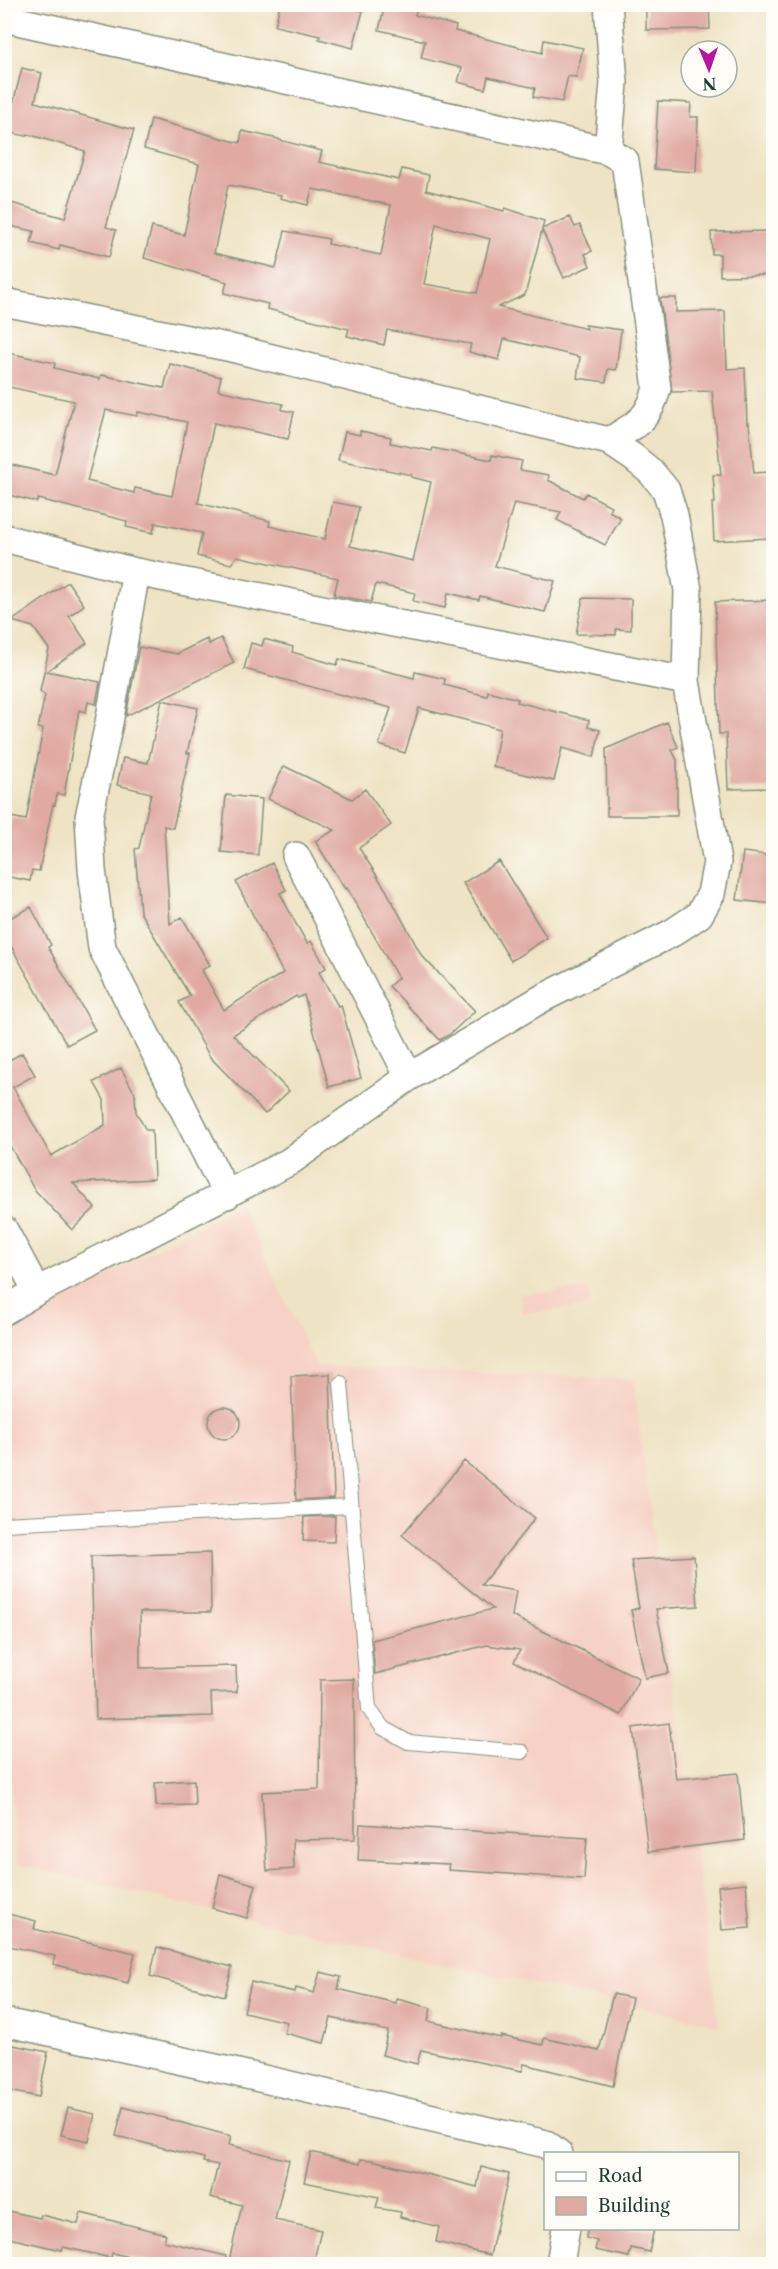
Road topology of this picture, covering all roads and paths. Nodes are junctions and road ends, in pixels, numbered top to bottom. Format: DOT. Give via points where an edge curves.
graph roads {
  1 [pos="608,4"];
  2 [pos="4,18"];
  3 [pos="608,152"];
  4 [pos="4,302"];
  5 [pos="609,441"];
  6 [pos="4,538"];
  7 [pos="136,572"];
  8 [pos="686,681"];
  9 [pos="296,856"];
  10 [pos="409,1077"];
  11 [pos="227,1195"];
  12 [pos="4,1230"];
  13 [pos="37,1291"];
  14 [pos="4,1311"];
  15 [pos="341,1383"];
  16 [pos="351,1506"];
  17 [pos="4,1524"];
  18 [pos="522,1752"];
  19 [pos="4,2022"];
  20 [pos="556,2152"];
  21 [pos="566,2230"];
  22 [pos="560,2265"];
  1 -- 3 [label="street" via="614,83"];
  2 -- 3 [label="street"];
  3 -- 5 [label="street" via="625,161 657,388 652,407 636,425"];
  4 -- 5 [label="street" via="227,347"];
  5 -- 8 [label="street" via="651,472 666,490 688,590"];
  6 -- 7 [label="street"];
  7 -- 8 [label="street"];
  7 -- 11 [label="street" via="89,817 102,948"];
  8 -- 10 [label="street" via="717,862 711,894 699,915 672,933 540,999"];
  9 -- 10 [label="street"];
  10 -- 11 [label="street" via="289,1162"];
  11 -- 13 [label="street"];
  12 -- 13 [label="street"];
  13 -- 14 [label="street"];
  15 -- 16 [label="lane"];
  16 -- 17 [label="lane"];
  16 -- 18 [label="lane" via="369,1709 383,1728 408,1742"];
  19 -- 20 [label="street" via="546,2144"];
  21 -- 22 [label="street"];
}
